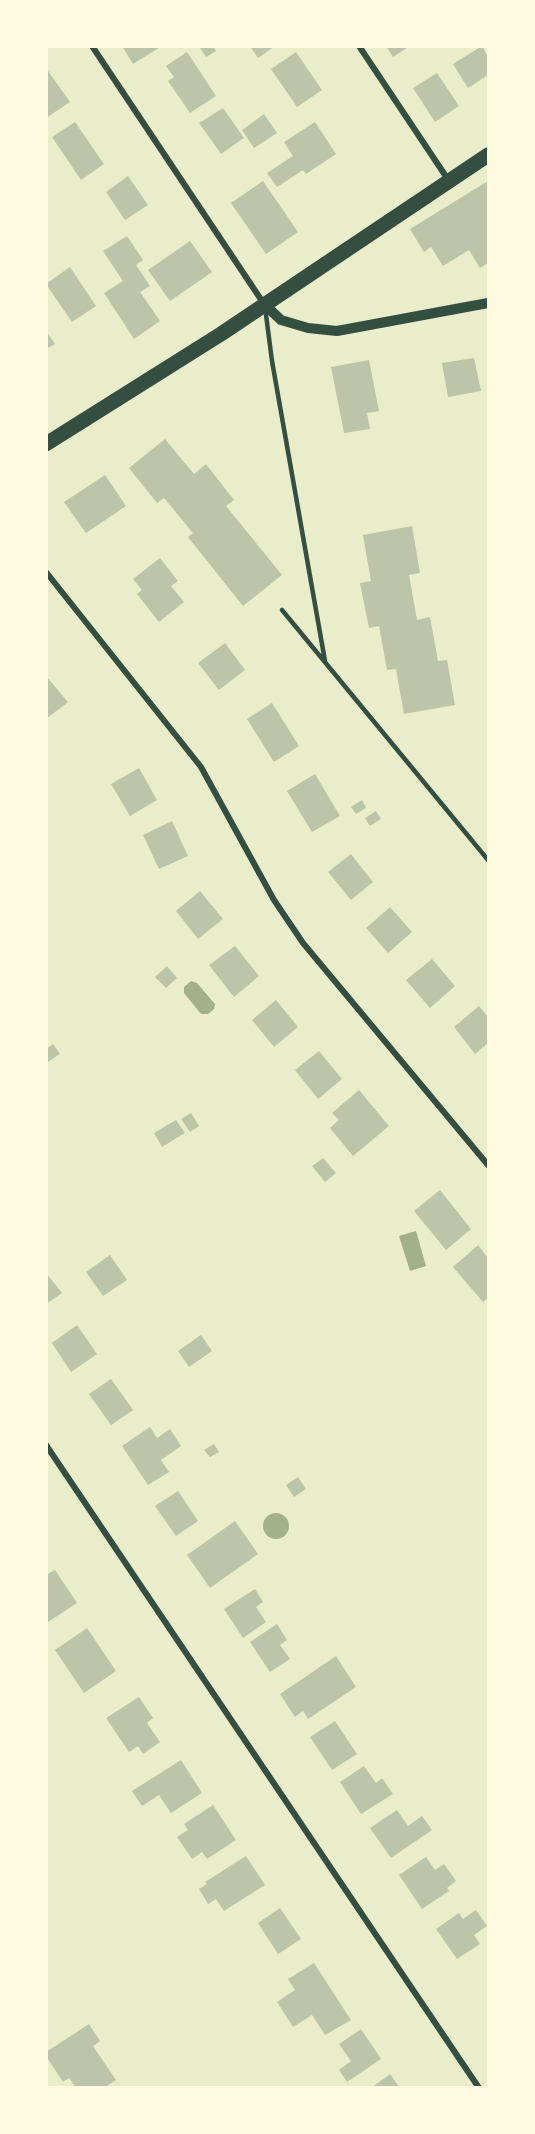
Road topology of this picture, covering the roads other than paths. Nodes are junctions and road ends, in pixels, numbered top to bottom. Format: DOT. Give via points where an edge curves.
graph roads {
  1 [pos="92,46"];
  2 [pos="359,46"];
  3 [pos="489,155"];
  4 [pos="449,181"];
  5 [pos="489,303"];
  6 [pos="264,304"];
  7 [pos="46,444"];
  8 [pos="46,572"];
  9 [pos="282,609"];
  10 [pos="325,661"];
  11 [pos="489,860"];
  12 [pos="489,1166"];
  13 [pos="46,1445"];
  14 [pos="479,2088"];
  1 -- 6 [label="street"];
  2 -- 4 [label="street"];
  3 -- 4 [label="main road"];
  4 -- 6 [label="main road"];
  5 -- 6 [label="street" via="337,331 281,320"];
  6 -- 7 [label="main road"];
  6 -- 10 [label="lane"];
  8 -- 12 [label="street" via="201,767 274,900 303,943"];
  9 -- 10 [label="lane"];
  10 -- 11 [label="lane"];
  13 -- 14 [label="street"];
}
